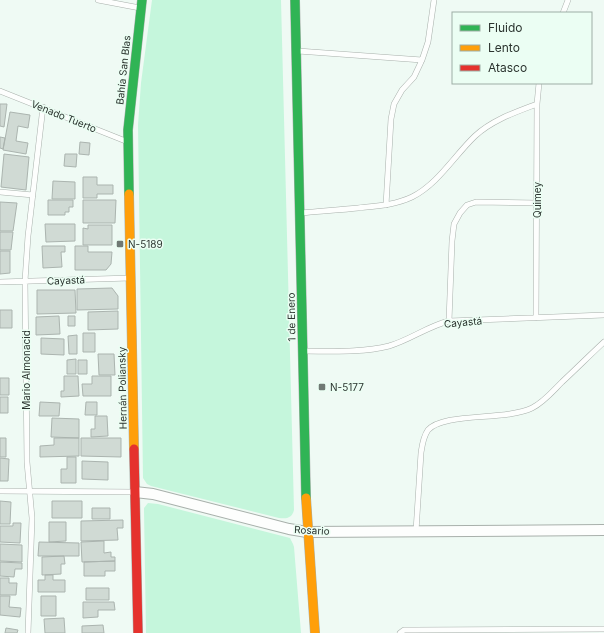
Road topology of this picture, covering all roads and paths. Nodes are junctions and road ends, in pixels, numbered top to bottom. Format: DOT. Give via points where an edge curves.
graph roads {
  1 [pos="98,0"];
  2 [pos="295,0"];
  3 [pos="434,0"];
  4 [pos="568,0"];
  5 [pos="142,4"];
  6 [pos="563,12"];
  7 [pos="296,51"];
  8 [pos="422,60"];
  9 [pos="539,84"];
  10 [pos="0,91"];
  11 [pos="537,104"];
  12 [pos="43,107"];
  13 [pos="128,142"];
  14 [pos="0,192"];
  15 [pos="33,195"];
  16 [pos="537,203"];
  17 [pos="386,205"];
  18 [pos="300,213"];
  19 [pos="131,278"];
  20 [pos="26,281"];
  21 [pos="0,282"];
  22 [pos="604,315"];
  23 [pos="536,318"];
  24 [pos="449,322"];
  25 [pos="604,342"];
  26 [pos="303,351"];
  27 [pos="0,491"];
  28 [pos="30,491"];
  29 [pos="135,492"];
  30 [pos="604,530"];
  31 [pos="416,531"];
  32 [pos="307,532"];
  33 [pos="604,630"];
  34 [pos="28,633"];
  35 [pos="138,633"];
  36 [pos="315,633"];
  37 [pos="400,633"];
  1 -- 5 [label="lane"];
  2 -- 7 [label="main road, 1 de Enero"];
  3 -- 8 [label="lane" via="428,42"];
  4 -- 6 [label="lane"];
  5 -- 13 [label="main road, Bahía San Blas"];
  7 -- 8 [label="lane"];
  7 -- 18 [label="main road, 1 de Enero"];
  8 -- 17 [label="lane" via="414,77 394,104"];
  9 -- 11 [label="lane, Quimey"];
  10 -- 12 [label="lane, Venado Tuerto"];
  11 -- 16 [label="lane, Quimey"];
  11 -- 17 [label="lane" via="489,125 424,189 413,197"];
  12 -- 13 [label="lane, Venado Tuerto"];
  12 -- 15 [label="lane, Mario Almonacid"];
  13 -- 19 [label="main road, Hernán Poliansky"];
  14 -- 15 [label="lane"];
  15 -- 20 [label="lane, Mario Almonacid"];
  16 -- 23 [label="lane, Quimey"];
  16 -- 24 [label="lane" via="476,202 467,205 460,213 454,224 452,240"];
  17 -- 18 [label="lane"];
  18 -- 26 [label="main road, 1 de Enero"];
  19 -- 20 [label="lane, Cayastá"];
  19 -- 29 [label="main road, Hernán Poliansky"];
  20 -- 21 [label="lane, Cayastá"];
  20 -- 28 [label="lane, Mario Almonacid" via="26,462"];
  22 -- 23 [label="lane, Cayastá"];
  23 -- 24 [label="lane, Cayastá"];
  24 -- 26 [label="lane, Cayastá" via="436,324 406,340 371,350"];
  25 -- 31 [label="lane" via="546,398 531,408 516,414 446,420 435,424 428,431 421,454"];
  26 -- 32 [label="main road, 1 de Enero"];
  27 -- 28 [label="lane, Rosario"];
  28 -- 29 [label="lane, Rosario"];
  28 -- 34 [label="lane, Mario Almonacid" via="32,518"];
  29 -- 32 [label="street, Rosario" via="153,494"];
  29 -- 35 [label="main road, Hernán Poliansky"];
  30 -- 31 [label="street, Rosario"];
  31 -- 32 [label="street, Rosario"];
  32 -- 36 [label="main road, 1 de Enero"];
  33 -- 37 [label="lane" via="404,630"];
}
